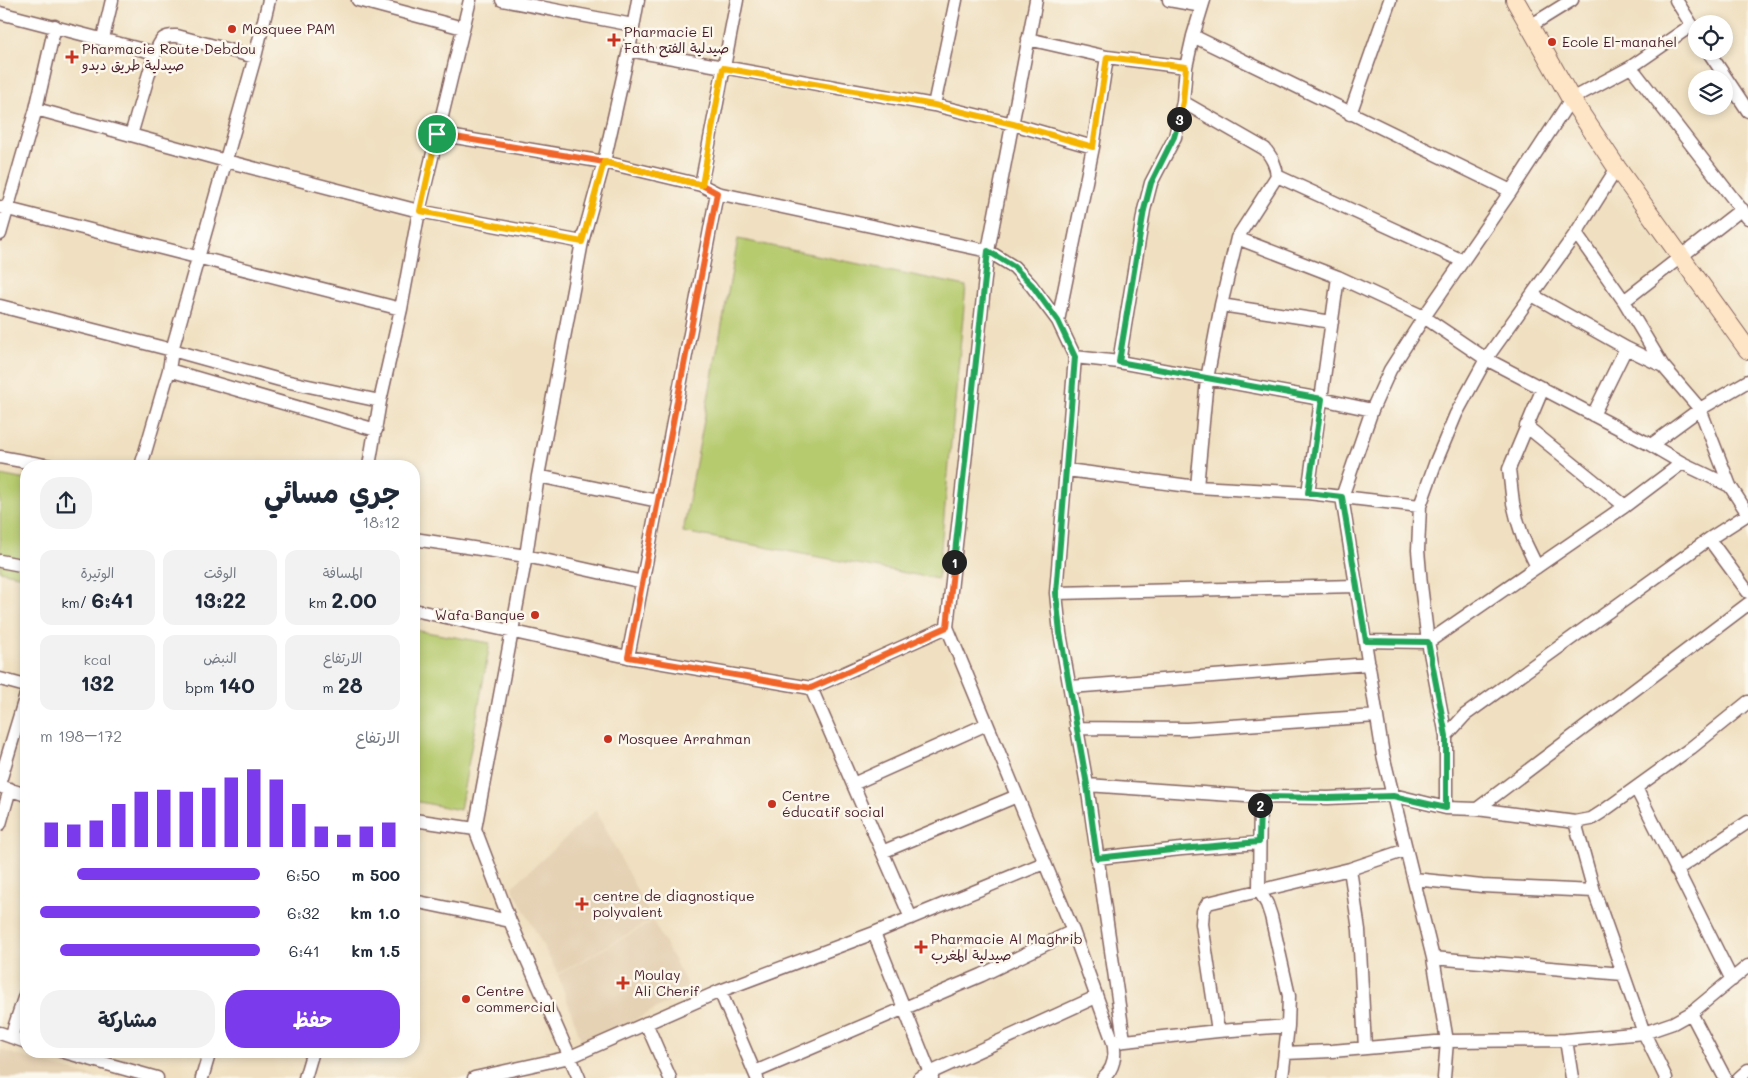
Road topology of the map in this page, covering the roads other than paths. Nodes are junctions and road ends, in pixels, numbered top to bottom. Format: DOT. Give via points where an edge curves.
graph roads {
  1 [pos="112,0"];
  2 [pos="269,0"];
  3 [pos="470,0"];
  4 [pos="502,0"];
  5 [pos="638,0"];
  6 [pos="737,0"];
  7 [pos="956,0"];
  8 [pos="1036,0"];
  9 [pos="1168,0"];
  10 [pos="1390,0"];
  11 [pos="1515,0"];
  12 [pos="1572,0"];
  13 [pos="1676,0"];
  14 [pos="364,1"];
  15 [pos="1203,3"];
  16 [pos="0,13"];
  17 [pos="1688,19"];
  18 [pos="634,25"];
  19 [pos="55,26"];
  20 [pos="1530,26"];
  21 [pos="463,28"];
  22 [pos="1688,33"];
  23 [pos="1193,36"];
  24 [pos="102,38"];
  25 [pos="1028,38"];
  26 [pos="629,50"];
  27 [pos="155,53"];
  28 [pos="255,57"];
  29 [pos="1107,57"];
  30 [pos="1715,60"];
  31 [pos="1631,66"];
  32 [pos="1186,67"];
  33 [pos="723,68"];
  34 [pos="1743,95"];
  35 [pos="1571,99"];
  36 [pos="1183,102"];
  37 [pos="934,105"];
  38 [pos="36,109"];
  39 [pos="1748,111"];
  40 [pos="1350,114"];
  41 [pos="1013,124"];
  42 [pos="437,134"];
  43 [pos="131,135"];
  44 [pos="1093,147"];
  45 [pos="226,161"];
  46 [pos="604,162"];
  47 [pos="1617,168"];
  48 [pos="1277,176"];
  49 [pos="702,185"];
  50 [pos="1511,192"];
  51 [pos="717,193"];
  52 [pos="3,208"];
  53 [pos="420,211"];
  54 [pos="1745,213"];
  55 [pos="1576,233"];
  56 [pos="0,234"];
  57 [pos="1237,238"];
  58 [pos="582,242"];
  59 [pos="988,251"];
  60 [pos="1681,256"];
  61 [pos="199,258"];
  62 [pos="1463,260"];
  63 [pos="1338,277"];
  64 [pos="1532,295"];
  65 [pos="1624,301"];
  66 [pos="1221,305"];
  67 [pos="0,306"];
  68 [pos="401,309"];
  69 [pos="1424,317"];
  70 [pos="1058,321"];
  71 [pos="1332,322"];
  72 [pos="1626,348"];
  73 [pos="172,350"];
  74 [pos="1748,350"];
  75 [pos="1075,357"];
  76 [pos="1486,359"];
  77 [pos="1119,362"];
  78 [pos="1663,366"];
  79 [pos="169,370"];
  80 [pos="1207,379"];
  81 [pos="280,380"];
  82 [pos="1748,381"];
  83 [pos="1543,388"];
  84 [pos="1322,399"];
  85 [pos="380,401"];
  86 [pos="276,402"];
  87 [pos="1700,409"];
  88 [pos="1372,410"];
  89 [pos="1593,414"];
  90 [pos="1526,426"];
  91 [pos="376,430"];
  92 [pos="1651,445"];
  93 [pos="0,457"];
  94 [pos="143,460"];
  95 [pos="370,460"];
  96 [pos="20,461"];
  97 [pos="1682,463"];
  98 [pos="1067,470"];
  99 [pos="538,476"];
  100 [pos="1730,486"];
  101 [pos="1197,487"];
  102 [pos="1308,493"];
  103 [pos="1342,497"];
  104 [pos="658,501"];
  105 [pos="1420,506"];
  106 [pos="1625,506"];
  107 [pos="1709,539"];
  108 [pos="420,540"];
  109 [pos="526,556"];
  110 [pos="0,560"];
  111 [pos="20,565"];
  112 [pos="1537,567"];
  113 [pos="643,582"];
  114 [pos="1356,586"];
  115 [pos="1748,592"];
  116 [pos="1056,593"];
  117 [pos="1748,604"];
  118 [pos="420,611"];
  119 [pos="947,627"];
  120 [pos="511,631"];
  121 [pos="1366,641"];
  122 [pos="1428,642"];
  123 [pos="628,657"];
  124 [pos="1369,664"];
  125 [pos="0,679"];
  126 [pos="20,684"];
  127 [pos="1071,687"];
  128 [pos="811,688"];
  129 [pos="1748,702"];
  130 [pos="1376,716"];
  131 [pos="20,718"];
  132 [pos="987,724"];
  133 [pos="1076,728"];
  134 [pos="1446,736"];
  135 [pos="853,784"];
  136 [pos="3,785"];
  137 [pos="1087,785"];
  138 [pos="1636,788"];
  139 [pos="20,792"];
  140 [pos="1017,796"];
  141 [pos="1393,796"];
  142 [pos="1260,797"];
  143 [pos="1446,808"];
  144 [pos="1477,809"];
  145 [pos="420,821"];
  146 [pos="1575,822"];
  147 [pos="1748,822"];
  148 [pos="0,824"];
  149 [pos="475,829"];
  150 [pos="1259,842"];
  151 [pos="1406,850"];
  152 [pos="882,852"];
  153 [pos="1097,858"];
  154 [pos="1044,863"];
  155 [pos="1350,869"];
  156 [pos="1676,870"];
  157 [pos="1414,879"];
  158 [pos="1259,890"];
  159 [pos="1594,891"];
  160 [pos="420,902"];
  161 [pos="911,918"];
  162 [pos="510,921"];
  163 [pos="1073,931"];
  164 [pos="874,933"];
  165 [pos="1433,958"];
  166 [pos="1748,966"];
  167 [pos="1623,974"];
  168 [pos="1732,980"];
  169 [pos="720,991"];
  170 [pos="1096,997"];
  171 [pos="20,1005"];
  172 [pos="904,1007"];
  173 [pos="1691,1013"];
  174 [pos="646,1023"];
  175 [pos="1288,1026"];
  176 [pos="1218,1031"];
  177 [pos="1644,1033"];
  178 [pos="6,1035"];
  179 [pos="20,1040"];
  180 [pos="1566,1040"];
  181 [pos="1118,1041"];
  182 [pos="1447,1041"];
  183 [pos="1365,1048"];
  184 [pos="1285,1053"];
  185 [pos="86,1058"];
  186 [pos="208,1058"];
  187 [pos="311,1058"];
  188 [pos="570,1058"];
  189 [pos="1748,1070"];
  190 [pos="756,1075"];
  191 [pos="927,1076"];
  192 [pos="157,1078"];
  193 [pos="202,1078"];
  194 [pos="305,1078"];
  195 [pos="474,1078"];
  196 [pos="579,1078"];
  197 [pos="670,1078"];
  198 [pos="1103,1078"];
  199 [pos="1282,1078"];
  200 [pos="1444,1078"];
  201 [pos="1572,1078"];
  202 [pos="1666,1078"];
  203 [pos="1725,1078"];
  204 [pos="1739,1078"];
  1 -- 24 [label="street"];
  2 -- 28 [label="street"];
  3 -- 21 [label="street"];
  4 -- 18 [label="street"];
  5 -- 18 [label="street"];
  6 -- 33 [label="street"];
  7 -- 37 [label="street"];
  8 -- 25 [label="street"];
  9 -- 15 [label="street"];
  10 -- 40 [label="street"];
  11 -- 20 [label="main road"];
  12 -- 20 [label="street"];
  13 -- 17 [label="street"];
  14 -- 21 [label="street"];
  15 -- 23 [label="street"];
  16 -- 19 [label="street"];
  18 -- 26 [label="street"];
  19 -- 24 [label="street"];
  19 -- 38 [label="street"];
  20 -- 35 [label="main road"];
  21 -- 42 [label="street"];
  22 -- 31 [label="street"];
  23 -- 32 [label="street"];
  23 -- 40 [label="street"];
  24 -- 27 [label="street"];
  25 -- 29 [label="street"];
  25 -- 41 [label="street"];
  26 -- 33 [label="street"];
  26 -- 46 [label="street"];
  27 -- 28 [label="street" via="162,39 168,35"];
  27 -- 43 [label="street"];
  28 -- 45 [label="street"];
  29 -- 32 [label="street"];
  29 -- 44 [label="street"];
  30 -- 34 [label="street"];
  31 -- 35 [label="street"];
  31 -- 54 [label="street"];
  32 -- 36 [label="street"];
  33 -- 37 [label="street"];
  33 -- 49 [label="street"];
  34 -- 39 [label="street"];
  35 -- 47 [label="main road"];
  35 -- 50 [label="street"];
  36 -- 48 [label="street" via="1265,149 1272,158"];
  36 -- 77 [label="street" via="1174,137 1148,192"];
  37 -- 41 [label="street"];
  38 -- 43 [label="street"];
  38 -- 52 [label="street"];
  40 -- 50 [label="street"];
  41 -- 44 [label="street"];
  41 -- 59 [label="street"];
  42 -- 46 [label="street"];
  42 -- 53 [label="street"];
  43 -- 45 [label="street"];
  44 -- 70 [label="street"];
  45 -- 53 [label="street"];
  45 -- 61 [label="street"];
  46 -- 49 [label="street"];
  46 -- 58 [label="street"];
  47 -- 55 [label="street"];
  47 -- 60 [label="main road"];
  48 -- 57 [label="street"];
  48 -- 62 [label="street"];
  49 -- 51 [label="street"];
  50 -- 62 [label="street"];
  51 -- 59 [label="street"];
  51 -- 104 [label="street"];
  52 -- 56 [label="street"];
  52 -- 61 [label="street"];
  53 -- 58 [label="street"];
  53 -- 68 [label="street"];
  54 -- 60 [label="street"];
  55 -- 64 [label="street"];
  55 -- 65 [label="street"];
  57 -- 63 [label="street"];
  57 -- 66 [label="street"];
  58 -- 99 [label="street"];
  59 -- 70 [label="street" via="1014,267 1032,285"];
  59 -- 119 [label="street"];
  60 -- 65 [label="street"];
  60 -- 74 [label="main road"];
  61 -- 68 [label="street"];
  61 -- 73 [label="street"];
  62 -- 69 [label="street"];
  63 -- 69 [label="street"];
  63 -- 71 [label="street"];
  64 -- 72 [label="street"];
  64 -- 76 [label="street"];
  65 -- 78 [label="street"];
  66 -- 71 [label="street"];
  66 -- 80 [label="street"];
  67 -- 73 [label="street"];
  68 -- 85 [label="street"];
  69 -- 76 [label="street"];
  69 -- 88 [label="street" via="1390,370"];
  70 -- 75 [label="street"];
  71 -- 84 [label="street"];
  72 -- 78 [label="street"];
  72 -- 89 [label="street"];
  73 -- 79 [label="street"];
  73 -- 81 [label="street"];
  75 -- 77 [label="street"];
  75 -- 98 [label="street"];
  76 -- 83 [label="street"];
  76 -- 105 [label="street" via="1456,414"];
  77 -- 80 [label="street"];
  78 -- 87 [label="street"];
  79 -- 86 [label="street"];
  79 -- 94 [label="street"];
  80 -- 84 [label="street"];
  80 -- 101 [label="street"];
  81 -- 85 [label="street"];
  81 -- 86 [label="street"];
  82 -- 87 [label="street"];
  83 -- 89 [label="street"];
  83 -- 90 [label="street"];
  84 -- 88 [label="street"];
  84 -- 102 [label="street"];
  85 -- 91 [label="street"];
  86 -- 91 [label="street"];
  87 -- 92 [label="street"];
  87 -- 100 [label="street"];
  88 -- 103 [label="street"];
  89 -- 92 [label="street"];
  90 -- 106 [label="street"];
  90 -- 112 [label="street" via="1510,462 1509,479 1517,519"];
  91 -- 95 [label="street"];
  92 -- 97 [label="street"];
  93 -- 96 [label="street"];
  97 -- 100 [label="street"];
  97 -- 106 [label="street"];
  98 -- 101 [label="street"];
  98 -- 116 [label="street"];
  99 -- 104 [label="street"];
  99 -- 109 [label="street"];
  100 -- 107 [label="street" via="1748,514"];
  101 -- 102 [label="street"];
  102 -- 103 [label="street"];
  103 -- 105 [label="street"];
  103 -- 114 [label="street"];
  104 -- 113 [label="street"];
  105 -- 122 [label="street" via="1418,550"];
  106 -- 112 [label="street"];
  107 -- 115 [label="street"];
  107 -- 134 [label="street" via="1465,715"];
  108 -- 109 [label="street"];
  109 -- 113 [label="street"];
  109 -- 120 [label="street"];
  110 -- 111 [label="street"];
  112 -- 122 [label="street"];
  113 -- 123 [label="street"];
  114 -- 116 [label="street"];
  114 -- 121 [label="street"];
  116 -- 127 [label="street"];
  117 -- 144 [label="street"];
  118 -- 120 [label="street"];
  119 -- 128 [label="street"];
  119 -- 132 [label="street"];
  120 -- 123 [label="street"];
  120 -- 149 [label="street"];
  121 -- 122 [label="street"];
  121 -- 124 [label="street"];
  122 -- 134 [label="street"];
  123 -- 128 [label="street"];
  124 -- 127 [label="street"];
  124 -- 130 [label="street"];
  125 -- 126 [label="street"];
  127 -- 133 [label="street"];
  128 -- 135 [label="street"];
  129 -- 138 [label="street"];
  130 -- 133 [label="street" via="1187,729"];
  130 -- 141 [label="street"];
  131 -- 136 [label="street"];
  132 -- 135 [label="street"];
  132 -- 140 [label="street"];
  133 -- 137 [label="street"];
  134 -- 143 [label="street"];
  135 -- 152 [label="street"];
  136 -- 139 [label="street"];
  136 -- 148 [label="street"];
  137 -- 142 [label="street"];
  137 -- 153 [label="street"];
  138 -- 146 [label="street" via="1591,819"];
  138 -- 156 [label="street"];
  140 -- 152 [label="street"];
  140 -- 154 [label="street"];
  141 -- 142 [label="street"];
  141 -- 143 [label="street"];
  141 -- 151 [label="street"];
  142 -- 150 [label="street"];
  143 -- 144 [label="street"];
  144 -- 146 [label="street"];
  145 -- 149 [label="street"];
  146 -- 159 [label="street"];
  147 -- 156 [label="street"];
  149 -- 162 [label="street"];
  150 -- 153 [label="street"];
  150 -- 158 [label="street"];
  151 -- 155 [label="street"];
  151 -- 157 [label="street"];
  152 -- 161 [label="street"];
  153 -- 181 [label="street"];
  154 -- 161 [label="street"];
  154 -- 163 [label="street"];
  155 -- 158 [label="street"];
  155 -- 183 [label="street" via="1358,930"];
  156 -- 168 [label="street"];
  157 -- 159 [label="street"];
  157 -- 165 [label="street"];
  158 -- 175 [label="street" via="1271,916 1285,976 1289,996"];
  158 -- 176 [label="street" via="1208,903 1203,911 1202,924"];
  159 -- 167 [label="street"];
  160 -- 162 [label="street"];
  161 -- 164 [label="street"];
  162 -- 188 [label="street"];
  163 -- 170 [label="street"];
  163 -- 172 [label="street" via="982,975"];
  164 -- 169 [label="street"];
  164 -- 172 [label="street"];
  165 -- 167 [label="street"];
  165 -- 182 [label="street"];
  166 -- 168 [label="street"];
  167 -- 177 [label="street"];
  168 -- 173 [label="street"];
  169 -- 174 [label="street"];
  169 -- 190 [label="street"];
  170 -- 181 [label="street"];
  170 -- 191 [label="street"];
  171 -- 178 [label="street"];
  172 -- 190 [label="street"];
  172 -- 191 [label="street"];
  173 -- 177 [label="street"];
  173 -- 203 [label="street"];
  174 -- 188 [label="street"];
  174 -- 197 [label="street"];
  175 -- 176 [label="street"];
  175 -- 184 [label="street"];
  176 -- 181 [label="street"];
  177 -- 180 [label="street"];
  177 -- 202 [label="street"];
  178 -- 179 [label="street"];
  180 -- 182 [label="street"];
  180 -- 201 [label="street"];
  181 -- 198 [label="street" via="1112,1069"];
  182 -- 183 [label="street"];
  182 -- 200 [label="street"];
  183 -- 184 [label="street"];
  184 -- 199 [label="street"];
  185 -- 192 [label="street"];
  186 -- 193 [label="street"];
  187 -- 194 [label="street"];
  188 -- 195 [label="street"];
  188 -- 196 [label="street"];
  189 -- 204 [label="street"];
}
